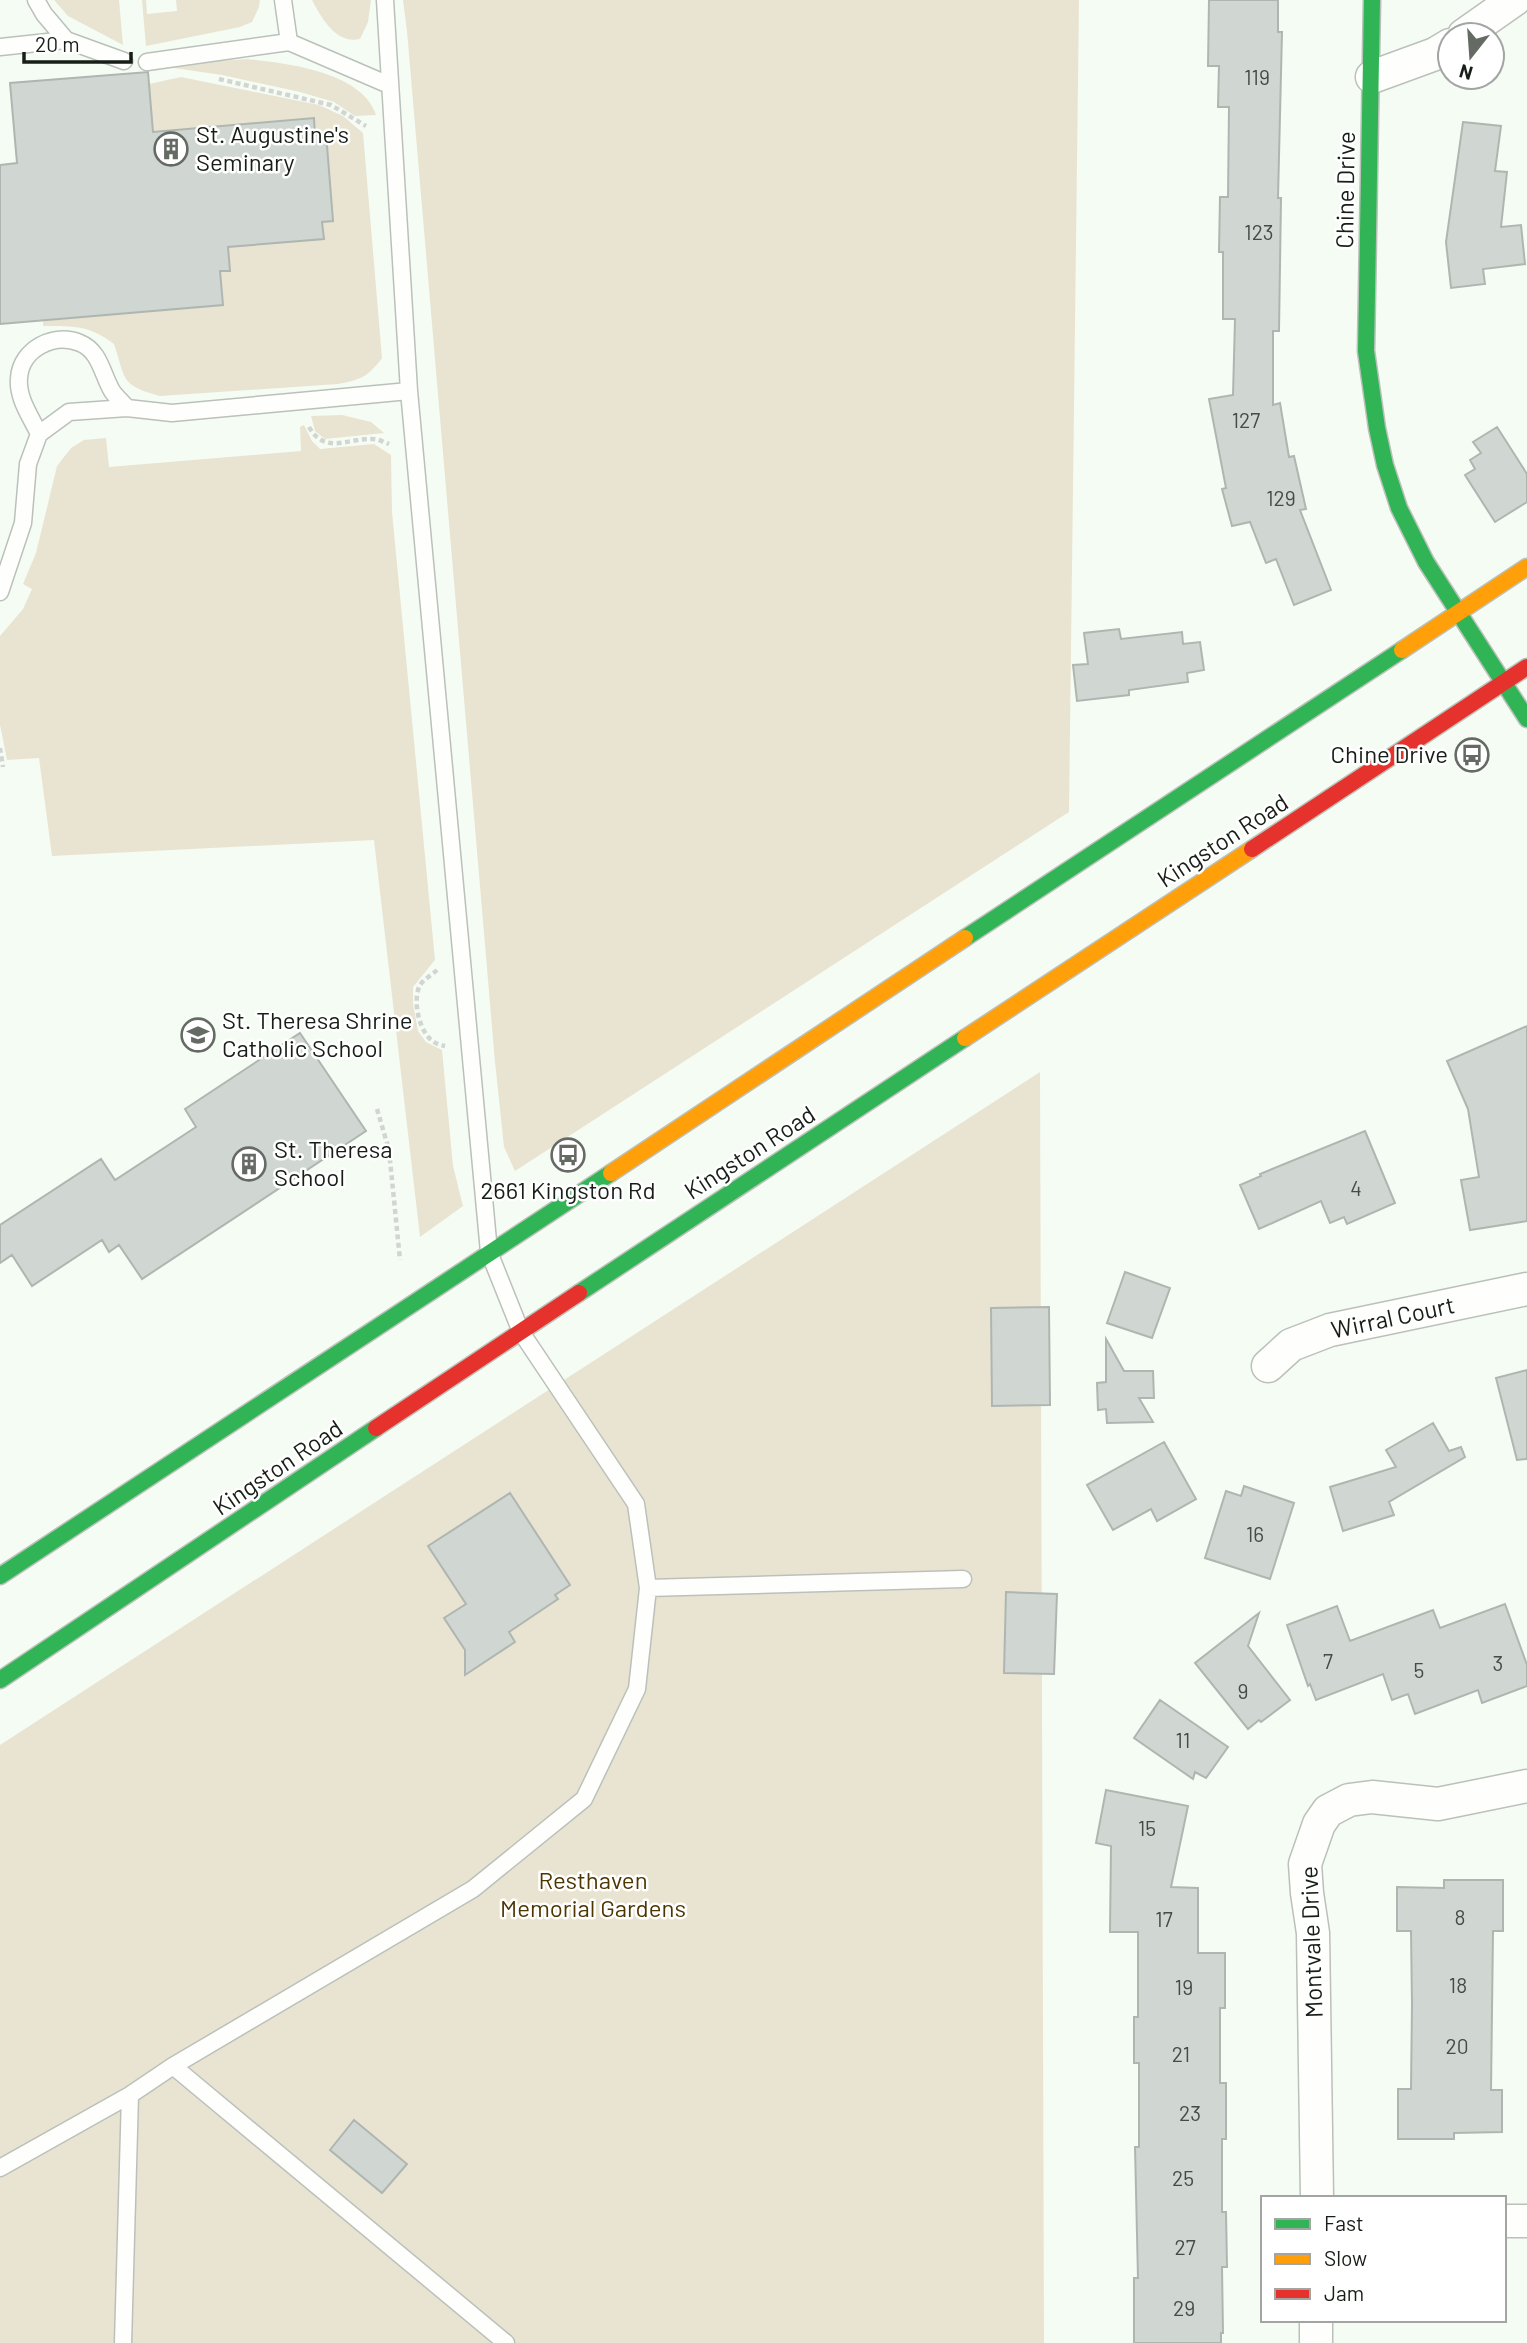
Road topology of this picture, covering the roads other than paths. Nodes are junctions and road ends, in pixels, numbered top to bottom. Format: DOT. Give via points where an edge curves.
graph roads {
  1 [pos="36,0"];
  2 [pos="283,0"];
  3 [pos="385,0"];
  4 [pos="1372,0"];
  5 [pos="1514,0"];
  6 [pos="1484,21"];
  7 [pos="66,40"];
  8 [pos="289,42"];
  9 [pos="0,47"];
  10 [pos="1436,53"];
  11 [pos="124,61"];
  12 [pos="147,62"];
  13 [pos="1372,77"];
  14 [pos="389,85"];
  15 [pos="409,391"];
  16 [pos="127,408"];
  17 [pos="39,434"];
  18 [pos="1527,566"];
  19 [pos="0,592"];
  20 [pos="1458,612"];
  21 [pos="1527,667"];
  22 [pos="1504,682"];
  23 [pos="1527,719"];
  24 [pos="489,1252"];
  25 [pos="1527,1289"];
  26 [pos="521,1332"];
  27 [pos="1268,1366"];
  28 [pos="0,1576"];
  29 [pos="963,1579"];
  30 [pos="648,1588"];
  31 [pos="0,1680"];
  32 [pos="1527,1786"];
  33 [pos="173,2066"];
  34 [pos="130,2095"];
  35 [pos="0,2168"];
  36 [pos="1317,2196"];
  37 [pos="1506,2221"];
  38 [pos="1527,2221"];
  39 [pos="1316,2322"];
  40 [pos="123,2343"];
  41 [pos="506,2343"];
  42 [pos="1316,2343"];
  1 -- 7 [label="lane"];
  2 -- 8 [label="lane"];
  3 -- 14 [label="lane"];
  4 -- 13 [label="main road, Chine Drive"];
  5 -- 6 [label="street"];
  7 -- 9 [label="lane"];
  7 -- 11 [label="lane"];
  8 -- 12 [label="lane"];
  8 -- 14 [label="lane"];
  10 -- 13 [label="street"];
  13 -- 20 [label="main road, Chine Drive" via="1366,351 1371,394 1399,508"];
  14 -- 15 [label="lane"];
  15 -- 16 [label="lane" via="172,413"];
  15 -- 24 [label="lane"];
  16 -- 17 [label="lane" via="69,412"];
  16 -- 17 [label="lane" via="113,393 97,356 81,343 60,339 40,344 25,358 19,378 22,398"];
  17 -- 19 [label="lane" via="28,464 23,523"];
  18 -- 20 [label="main road"];
  20 -- 22 [label="main road, Chine Drive"];
  20 -- 24 [label="main road"];
  21 -- 22 [label="main road, Kingston Road"];
  22 -- 23 [label="main road, Chine Drive"];
  22 -- 26 [label="main road, Kingston Road"];
  24 -- 26 [label="lane"];
  24 -- 28 [label="main road"];
  25 -- 27 [label="street, Wirral Court" via="1330,1330 1291,1345"];
  26 -- 30 [label="lane" via="636,1504"];
  26 -- 31 [label="main road, Kingston Road"];
  29 -- 30 [label="lane"];
  30 -- 33 [label="lane" via="637,1689 584,1799 473,1889"];
  32 -- 36 [label="street, Montvale Drive" via="1438,1804 1372,1797 1349,1800 1328,1811 1318,1824 1305,1864 1313,1933"];
  33 -- 34 [label="lane"];
  33 -- 41 [label="lane"];
  34 -- 35 [label="lane"];
  34 -- 40 [label="lane"];
  37 -- 38 [label="street"];
  39 -- 42 [label="street"];
}
